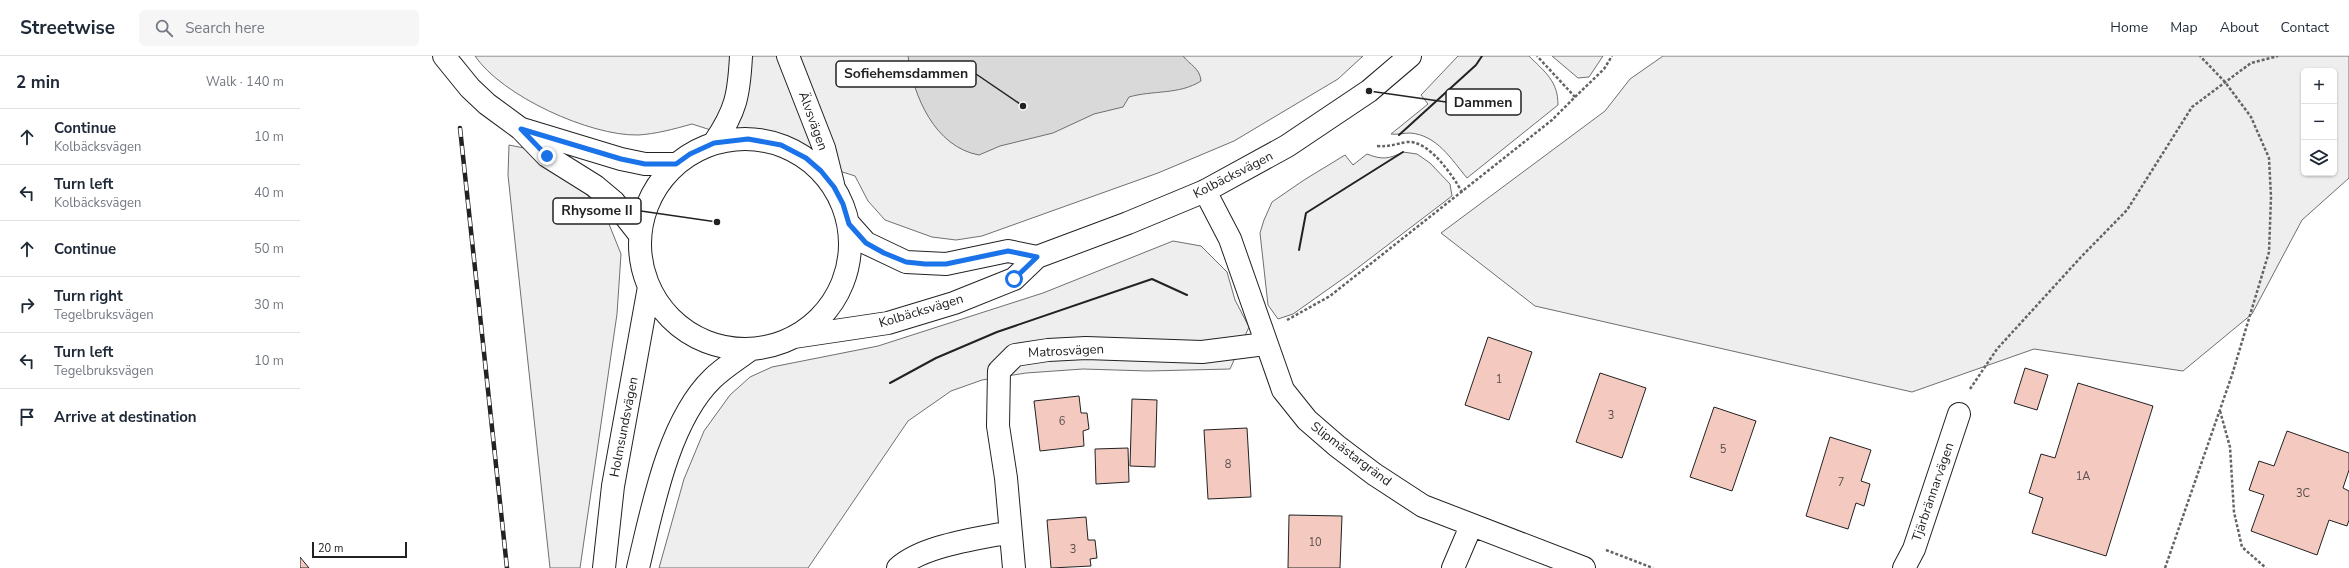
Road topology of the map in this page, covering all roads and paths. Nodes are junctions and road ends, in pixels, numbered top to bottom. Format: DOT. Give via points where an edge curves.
graph roads {
  1 [pos="444,56"];
  2 [pos="741,56"];
  3 [pos="788,56"];
  4 [pos="1410,56"];
  5 [pos="1537,56"];
  6 [pos="1612,56"];
  7 [pos="2200,56"];
  8 [pos="2278,56"];
  9 [pos="2224,82"];
  10 [pos="1575,97"];
  11 [pos="521,129"];
  12 [pos="714,143"];
  13 [pos="1377,146"];
  14 [pos="676,164"];
  15 [pos="834,187"];
  16 [pos="1205,191"];
  17 [pos="1462,192"];
  18 [pos="849,224"];
  19 [pos="640,236"];
  20 [pos="1037,257"];
  21 [pos="649,287"];
  22 [pos="1281,324"];
  23 [pos="794,337"];
  24 [pos="1265,344"];
  25 [pos="750,349"];
  26 [pos="2220,411"];
  27 [pos="1959,414"];
  28 [pos="1471,526"];
  29 [pos="1010,532"];
  30 [pos="1604,549"];
  31 [pos="604,568"];
  32 [pos="638,568"];
  33 [pos="898,568"];
  34 [pos="1014,568"];
  35 [pos="1453,568"];
  36 [pos="1584,568"];
  37 [pos="1653,568"];
  38 [pos="1904,568"];
  39 [pos="2165,568"];
  40 [pos="2266,568"];
  1 -- 11 [label="main road" via="470,88"];
  2 -- 12 [label="main road" via="736,104 728,123"];
  3 -- 15 [label="main road, Älvsvägen" via="824,148"];
  4 -- 16 [label="main road, Kolbäcksvägen" via="1335,116"];
  5 -- 10 [label="path"];
  6 -- 10 [label="path" via="1604,69"];
  7 -- 9 [label="path"];
  8 -- 9 [label="path" via="2251,63"];
  9 -- 26 [label="path" via="2251,117 2269,158 2271,198 2269,252"];
  9 -- 27 [label="path" via="2192,108 2127,210 1997,349 1972,383"];
  10 -- 17 [label="path" via="1552,120"];
  11 -- 14 [label="main road" via="621,159 645,164"];
  11 -- 19 [label="main road" via="547,156 595,186 614,202"];
  12 -- 14 [label="main road"];
  12 -- 15 [label="main road" via="748,139 781,145 806,158"];
  13 -- 17 [label="path" via="1389,147 1408,142 1430,150 1453,176"];
  14 -- 19 [label="main road" via="658,184 645,210"];
  15 -- 18 [label="main road"];
  16 -- 20 [label="main road, Kolbäcksvägen"];
  16 -- 24 [label="main road, Slipmästargränd" via="1230,239"];
  17 -- 22 [label="path" via="1330,296"];
  18 -- 20 [label="main road" via="866,243 906,262 946,264 1008,251"];
  18 -- 23 [label="main road" via="850,257 839,292 822,317"];
  19 -- 21 [label="main road" via="640,257"];
  20 -- 23 [label="main road, Kolbäcksvägen" via="1014,279 954,303 888,323"];
  21 -- 25 [label="main road" via="672,320 711,344"];
  21 -- 31 [label="main road, Holmsundsvägen" via="613,486"];
  23 -- 25 [label="main road"];
  24 -- 28 [label="main road, Slipmästargränd" via="1283,390 1306,420 1368,469 1423,506"];
  24 -- 29 [label="main road, Matrosvägen" via="1202,352 1086,348 1015,355 999,371 998,426 1006,478"];
  25 -- 32 [label="main road" via="712,380 687,410 668,458"];
  26 -- 39 [label="path"];
  26 -- 40 [label="path" via="2230,447 2234,512 2242,547"];
  27 -- 38 [label="main road, Tjärbrännarvägen" via="1914,549"];
  28 -- 35 [label="main road"];
  28 -- 36 [label="main road, Slipmästargränd"];
  29 -- 33 [label="main road" via="942,548 921,555"];
  29 -- 34 [label="main road, Matrosvägen"];
  30 -- 37 [label="path"];
}
